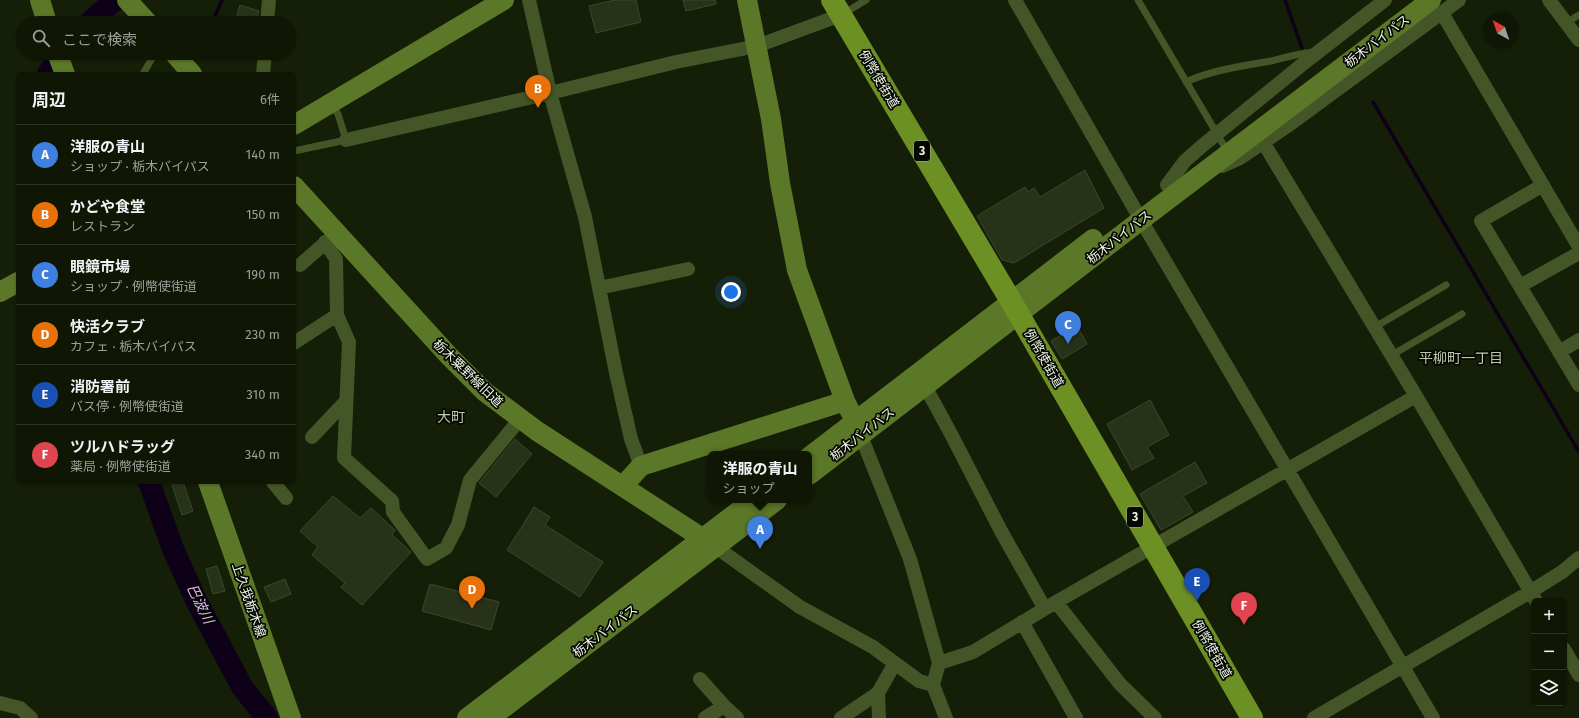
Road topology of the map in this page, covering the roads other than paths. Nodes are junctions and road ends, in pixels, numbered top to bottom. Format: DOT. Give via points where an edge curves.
graph roads {
  1 [pos="40,0"];
  2 [pos="269,0"];
  3 [pos="504,0"];
  4 [pos="529,0"];
  5 [pos="747,0"];
  6 [pos="866,0"];
  7 [pos="1015,0"];
  8 [pos="1138,0"];
  9 [pos="1385,0"];
  10 [pos="1411,0"];
  11 [pos="1459,0"];
  12 [pos="1549,0"];
  13 [pos="130,4"];
  14 [pos="1436,6"];
  15 [pos="837,7"];
  16 [pos="1579,15"];
  17 [pos="45,16"];
  18 [pos="141,16"];
  19 [pos="268,16"];
  20 [pos="1566,24"];
  21 [pos="1579,40"];
  22 [pos="757,46"];
  23 [pos="1317,52"];
  24 [pos="59,60"];
  25 [pos="151,60"];
  26 [pos="264,60"];
  27 [pos="63,72"];
  28 [pos="143,72"];
  29 [pos="263,72"];
  30 [pos="1186,82"];
  31 [pos="550,93"];
  32 [pos="331,104"];
  33 [pos="296,124"];
  34 [pos="1261,137"];
  35 [pos="1219,139"];
  36 [pos="346,140"];
  37 [pos="296,151"];
  38 [pos="1543,185"];
  39 [pos="296,189"];
  40 [pos="1138,214"];
  41 [pos="331,237"];
  42 [pos="1579,246"];
  43 [pos="1579,253"];
  44 [pos="300,265"];
  45 [pos="688,269"];
  46 [pos="16,283"];
  47 [pos="1446,285"];
  48 [pos="1520,286"];
  49 [pos="599,288"];
  50 [pos="0,292"];
  51 [pos="1015,308"];
  52 [pos="1462,314"];
  53 [pos="337,315"];
  54 [pos="1375,327"];
  55 [pos="1579,340"];
  56 [pos="296,342"];
  57 [pos="1559,352"];
  58 [pos="1392,355"];
  59 [pos="1579,385"];
  60 [pos="925,386"];
  61 [pos="1416,396"];
  62 [pos="346,401"];
  63 [pos="845,401"];
  64 [pos="520,419"];
  65 [pos="858,429"];
  66 [pos="312,437"];
  67 [pos="812,455"];
  68 [pos="641,466"];
  69 [pos="1287,470"];
  70 [pos="812,473"];
  71 [pos="209,484"];
  72 [pos="275,484"];
  73 [pos="623,486"];
  74 [pos="286,498"];
  75 [pos="750,503"];
  76 [pos="772,503"];
  77 [pos="710,543"];
  78 [pos="1152,547"];
  79 [pos="1579,558"];
  80 [pos="1533,596"];
  81 [pos="1051,605"];
  82 [pos="1022,622"];
  83 [pos="1567,654"];
  84 [pos="939,662"];
  85 [pos="894,663"];
  86 [pos="1403,666"];
  87 [pos="1579,675"];
  88 [pos="700,679"];
  89 [pos="933,685"];
  90 [pos="878,694"];
  91 [pos="0,702"];
  92 [pos="724,706"];
  93 [pos="31,718"];
  94 [pos="291,718"];
  95 [pos="467,718"];
  96 [pos="490,718"];
  97 [pos="705,718"];
  98 [pos="737,718"];
  99 [pos="841,718"];
  100 [pos="880,718"];
  101 [pos="946,718"];
  102 [pos="1076,718"];
  103 [pos="1155,718"];
  104 [pos="1252,718"];
  105 [pos="1314,718"];
  106 [pos="1433,718"];
  1 -- 17 [label="main road"];
  2 -- 19 [label="street"];
  3 -- 32 [label="main road"];
  4 -- 31 [label="street"];
  5 -- 22 [label="main road"];
  6 -- 15 [label="lane"];
  7 -- 40 [label="street"];
  8 -- 30 [label="lane"];
  9 -- 23 [label="street"];
  10 -- 35 [label="main road, 栃木バイパス"];
  11 -- 14 [label="street"];
  12 -- 20 [label="street"];
  13 -- 18 [label="main road"];
  14 -- 34 [label="main road, 栃木バイパス"];
  14 -- 34 [label="street" via="1314,105"];
  14 -- 38 [label="street"];
  15 -- 22 [label="street"];
  15 -- 51 [label="main road, 例幣使街道 / 3"];
  16 -- 20 [label="lane"];
  20 -- 21 [label="street"];
  22 -- 31 [label="street" via="676,62"];
  22 -- 63 [label="main road" via="797,270"];
  23 -- 30 [label="lane" via="1211,72"];
  23 -- 35 [label="street"];
  24 -- 27 [label="main road"];
  25 -- 28 [label="lane"];
  26 -- 29 [label="street"];
  30 -- 35 [label="lane"];
  31 -- 36 [label="street"];
  31 -- 49 [label="street" via="586,217"];
  32 -- 33 [label="main road"];
  32 -- 36 [label="lane" via="338,114"];
  34 -- 40 [label="main road, 栃木バイパス"];
  34 -- 54 [label="street"];
  35 -- 40 [label="main road, 栃木バイパス"];
  36 -- 37 [label="lane"];
  38 -- 42 [label="street"];
  38 -- 48 [label="street" via="1481,221"];
  39 -- 41 [label="main road, 栃木粟野線旧道"];
  40 -- 51 [label="main road, 栃木バイパス"];
  40 -- 69 [label="street"];
  41 -- 44 [label="street"];
  41 -- 53 [label="street" via="336,260"];
  41 -- 64 [label="main road, 栃木粟野線旧道" via="485,392"];
  43 -- 48 [label="street"];
  45 -- 49 [label="street"];
  46 -- 50 [label="main road"];
  47 -- 54 [label="lane"];
  48 -- 57 [label="street"];
  49 -- 68 [label="street" via="631,439"];
  51 -- 60 [label="main road, 栃木バイパス"];
  51 -- 65 [label="main road, 栃木バイパス"];
  51 -- 78 [label="main road, 例幣使街道 / 3"];
  52 -- 58 [label="lane"];
  53 -- 56 [label="street"];
  53 -- 62 [label="street" via="349,342"];
  54 -- 58 [label="street"];
  55 -- 57 [label="street"];
  57 -- 59 [label="street"];
  58 -- 61 [label="street"];
  60 -- 65 [label="main road, 栃木バイパス"];
  60 -- 81 [label="street" via="1001,530"];
  61 -- 69 [label="street"];
  61 -- 80 [label="street"];
  62 -- 64 [label="street" via="344,458 392,501 393,512 427,559 446,548 458,525 470,480"];
  62 -- 66 [label="street"];
  63 -- 65 [label="main road"];
  63 -- 68 [label="main road"];
  64 -- 73 [label="main road, 栃木粟野線旧道"];
  65 -- 67 [label="main road, 栃木バイパス"];
  65 -- 70 [label="main road, 栃木バイパス"];
  65 -- 84 [label="street" via="910,559"];
  68 -- 73 [label="main road"];
  69 -- 78 [label="street"];
  69 -- 86 [label="street"];
  71 -- 94 [label="main road, 上久我栃木線"];
  72 -- 74 [label="street"];
  73 -- 77 [label="main road, 栃木粟野線旧道"];
  75 -- 77 [label="main road, 栃木バイパス"];
  76 -- 77 [label="main road, 栃木バイパス"];
  77 -- 85 [label="street" via="800,606 873,647"];
  77 -- 95 [label="main road, 栃木バイパス"];
  77 -- 96 [label="main road, 栃木バイパス"];
  78 -- 81 [label="street"];
  78 -- 104 [label="main road, 例幣使街道 / 3"];
  79 -- 80 [label="street"];
  80 -- 86 [label="street"];
  81 -- 82 [label="street"];
  81 -- 103 [label="street" via="1120,684"];
  82 -- 84 [label="street" via="973,652"];
  82 -- 102 [label="street"];
  83 -- 87 [label="street"];
  84 -- 89 [label="street"];
  85 -- 89 [label="street" via="919,681"];
  85 -- 90 [label="street"];
  86 -- 105 [label="street"];
  86 -- 106 [label="street"];
  88 -- 92 [label="street"];
  89 -- 101 [label="street"];
  90 -- 99 [label="street"];
  90 -- 100 [label="street"];
  91 -- 93 [label="street" via="20,708"];
  92 -- 97 [label="street"];
  92 -- 98 [label="street"];
}
